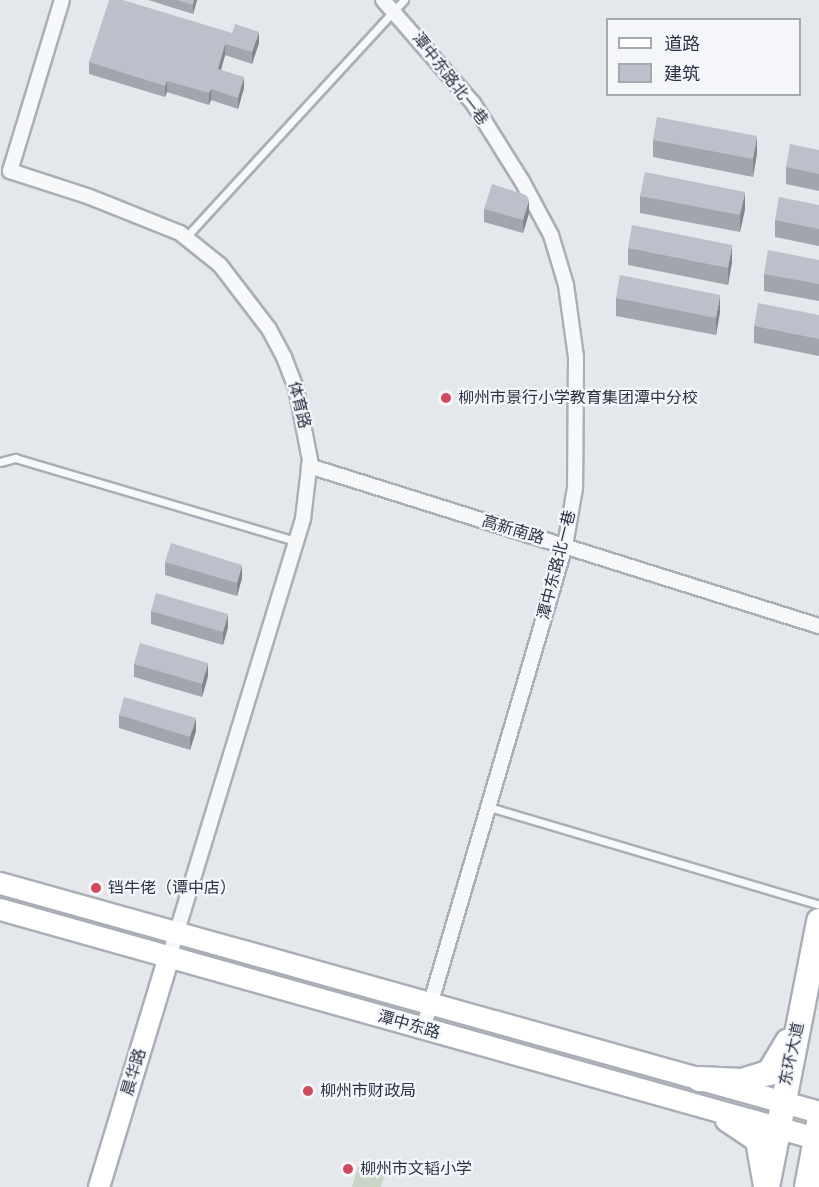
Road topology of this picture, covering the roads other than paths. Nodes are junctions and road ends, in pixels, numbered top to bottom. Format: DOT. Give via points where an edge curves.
graph roads {
  1 [pos="62,0"];
  2 [pos="383,0"];
  3 [pos="399,5"];
  4 [pos="5,169"];
  5 [pos="186,237"];
  6 [pos="0,462"];
  7 [pos="309,466"];
  8 [pos="296,541"];
  9 [pos="565,546"];
  10 [pos="819,626"];
  11 [pos="489,807"];
  12 [pos="0,884"];
  13 [pos="819,905"];
  14 [pos="0,909"];
  15 [pos="819,921"];
  16 [pos="176,933"];
  17 [pos="169,957"];
  18 [pos="431,1004"];
  19 [pos="800,1011"];
  20 [pos="423,1029"];
  21 [pos="699,1079"];
  22 [pos="782,1102"];
  23 [pos="696,1106"];
  24 [pos="819,1112"];
  25 [pos="777,1128"];
  26 [pos="818,1134"];
  27 [pos="819,1182"];
  28 [pos="99,1187"];
  29 [pos="765,1187"];
  30 [pos="807,1187"];
  31 [pos="817,1187"];
  1 -- 4 [label="street, 体育路"];
  2 -- 3 [label="street, 潭中东路北一巷"];
  3 -- 5 [label="lane"];
  3 -- 9 [label="street, 潭中东路北一巷" via="473,103 551,235 566,285 576,357 575,488"];
  4 -- 5 [label="street, 体育路" via="100,201"];
  5 -- 7 [label="street, 体育路" via="220,265 269,329 284,357 305,429"];
  6 -- 8 [label="lane" via="15,458"];
  7 -- 8 [label="street, 体育路" via="307,498"];
  7 -- 9 [label="street, 高新南路"];
  8 -- 16 [label="street, 体育路"];
  9 -- 10 [label="street, 高新南路"];
  9 -- 11 [label="street, 潭中东路北一巷"];
  11 -- 13 [label="lane"];
  11 -- 18 [label="street, 潭中东路北一巷"];
  12 -- 16 [label="main road, 潭中东路"];
  14 -- 17 [label="main road, 潭中东路"];
  15 -- 19 [label="highway, 东环大道"];
  16 -- 17 [label="street, 体育路"];
  16 -- 18 [label="main road, 潭中东路"];
  17 -- 20 [label="main road, 潭中东路"];
  17 -- 28 [label="street, 晨华路"];
  18 -- 20 [label="street, 潭中东路北一巷"];
  18 -- 21 [label="main road, 潭中东路"];
  19 -- 21 [label="highway" via="784,1051 769,1073 742,1081"];
  19 -- 22 [label="highway, 东环大道"];
  20 -- 23 [label="main road, 潭中东路"];
  21 -- 22 [label="main road, 潭中东路"];
  22 -- 24 [label="main road, 潭中东路"];
  22 -- 25 [label="highway, 东环大道"];
  23 -- 25 [label="main road, 潭中东路"];
  23 -- 29 [label="main road" via="733,1123 756,1140"];
  25 -- 26 [label="main road, 潭中东路"];
  25 -- 29 [label="highway, 东环大道"];
  26 -- 30 [label="highway"];
  27 -- 31 [label="highway"];
}
